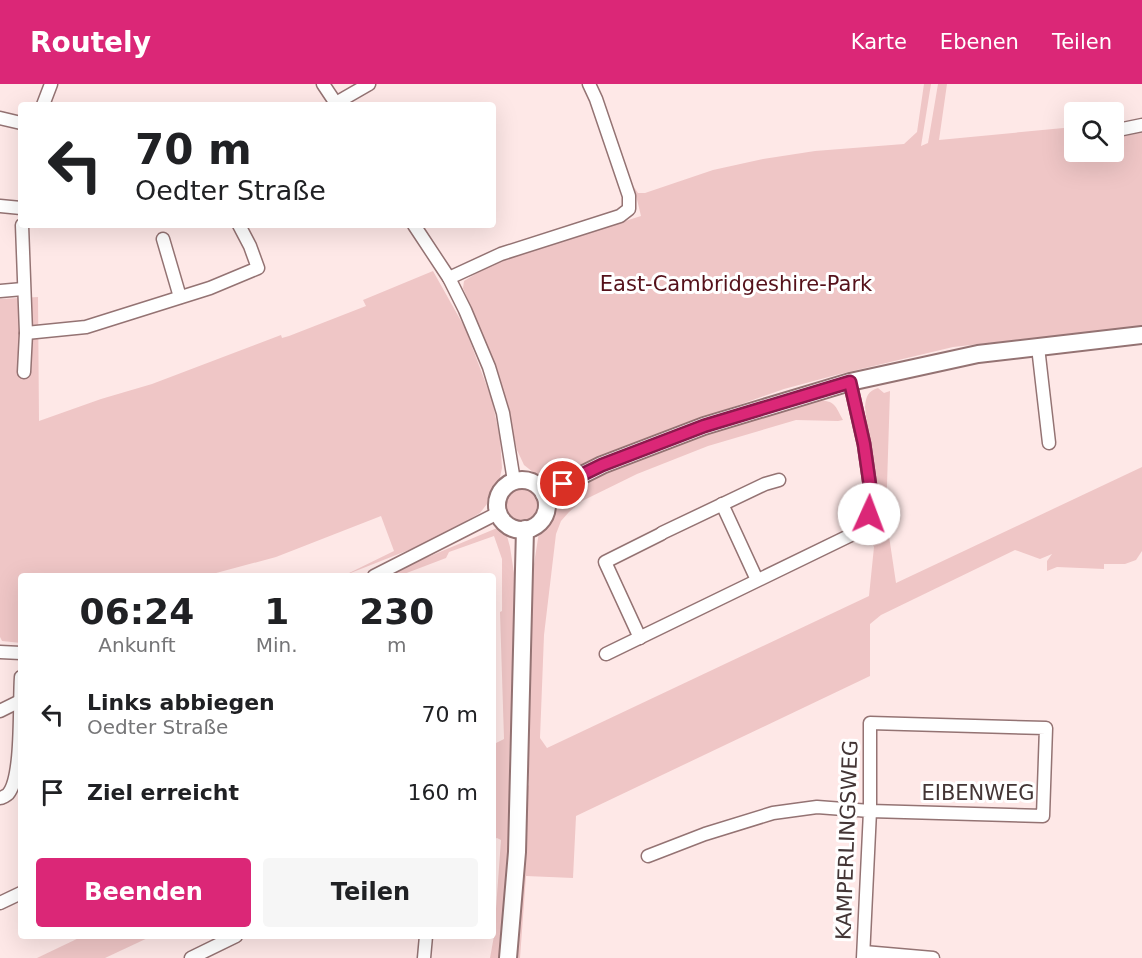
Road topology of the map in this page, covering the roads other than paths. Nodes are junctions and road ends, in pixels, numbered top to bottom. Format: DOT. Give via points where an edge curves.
graph roads {
  1 [pos="51,84"];
  2 [pos="323,84"];
  3 [pos="369,84"];
  4 [pos="589,84"];
  5 [pos="44,102"];
  6 [pos="335,102"];
  7 [pos="339,102"];
  8 [pos="0,118"];
  9 [pos="18,122"];
  10 [pos="1142,125"];
  11 [pos="1124,129"];
  12 [pos="0,206"];
  13 [pos="18,208"];
  14 [pos="22,228"];
  15 [pos="240,228"];
  16 [pos="416,228"];
  17 [pos="163,238"];
  18 [pos="448,278"];
  19 [pos="23,289"];
  20 [pos="0,291"];
  21 [pos="180,297"];
  22 [pos="26,333"];
  23 [pos="1142,335"];
  24 [pos="1038,347"];
  25 [pos="24,372"];
  26 [pos="850,382"];
  27 [pos="1049,442"];
  28 [pos="779,480"];
  29 [pos="514,481"];
  30 [pos="544,494"];
  31 [pos="722,504"];
  32 [pos="498,513"];
  33 [pos="525,529"];
  34 [pos="381,573"];
  35 [pos="757,580"];
  36 [pos="640,638"];
  37 [pos="0,651"];
  38 [pos="18,653"];
  39 [pos="606,654"];
  40 [pos="18,702"];
  41 [pos="0,711"];
  42 [pos="870,723"];
  43 [pos="18,755"];
  44 [pos="0,798"];
  45 [pos="870,812"];
  46 [pos="648,856"];
  47 [pos="18,894"];
  48 [pos="0,903"];
  49 [pos="230,939"];
  50 [pos="426,939"];
  51 [pos="863,955"];
  52 [pos="191,958"];
  53 [pos="424,958"];
  54 [pos="508,958"];
  55 [pos="933,958"];
  1 -- 5 [label="street"];
  2 -- 6 [label="street"];
  3 -- 7 [label="street"];
  4 -- 18 [label="street" via="629,196 629,209 620,216 501,254"];
  8 -- 9 [label="street"];
  10 -- 11 [label="street"];
  12 -- 13 [label="street"];
  14 -- 19 [label="street"];
  15 -- 21 [label="street" via="258,268"];
  16 -- 18 [label="street"];
  17 -- 21 [label="street"];
  18 -- 29 [label="street" via="489,367 503,413"];
  19 -- 20 [label="street"];
  19 -- 22 [label="street"];
  21 -- 22 [label="street" via="86,327"];
  22 -- 25 [label="street"];
  23 -- 24 [label="main road"];
  24 -- 26 [label="main road" via="978,354"];
  24 -- 27 [label="street"];
  26 -- 30 [label="main road" via="704,426 602,465"];
  26 -- 35 [label="street" via="864,444 869,514 853,534"];
  28 -- 31 [label="street"];
  29 -- 30 [label="main road" via="531,481"];
  29 -- 32 [label="main road" via="499,494"];
  30 -- 33 [label="main road" via="544,516"];
  31 -- 35 [label="street"];
  31 -- 36 [label="street" via="605,562"];
  32 -- 33 [label="main road" via="509,526"];
  32 -- 34 [label="street"];
  33 -- 54 [label="main road" via="517,852"];
  35 -- 36 [label="street"];
  36 -- 39 [label="street"];
  37 -- 38 [label="street"];
  40 -- 41 [label="street"];
  42 -- 45 [label="street, KAMPERLINGSWEG"];
  42 -- 45 [label="street, EIBENWEG" via="1046,728 1043,816"];
  43 -- 44 [label="street" via="16,776 8,795"];
  45 -- 46 [label="street" via="818,807 773,813"];
  45 -- 51 [label="street, KAMPERLINGSWEG"];
  47 -- 48 [label="street"];
  49 -- 52 [label="street"];
  50 -- 53 [label="street"];
  51 -- 55 [label="street"];
}
